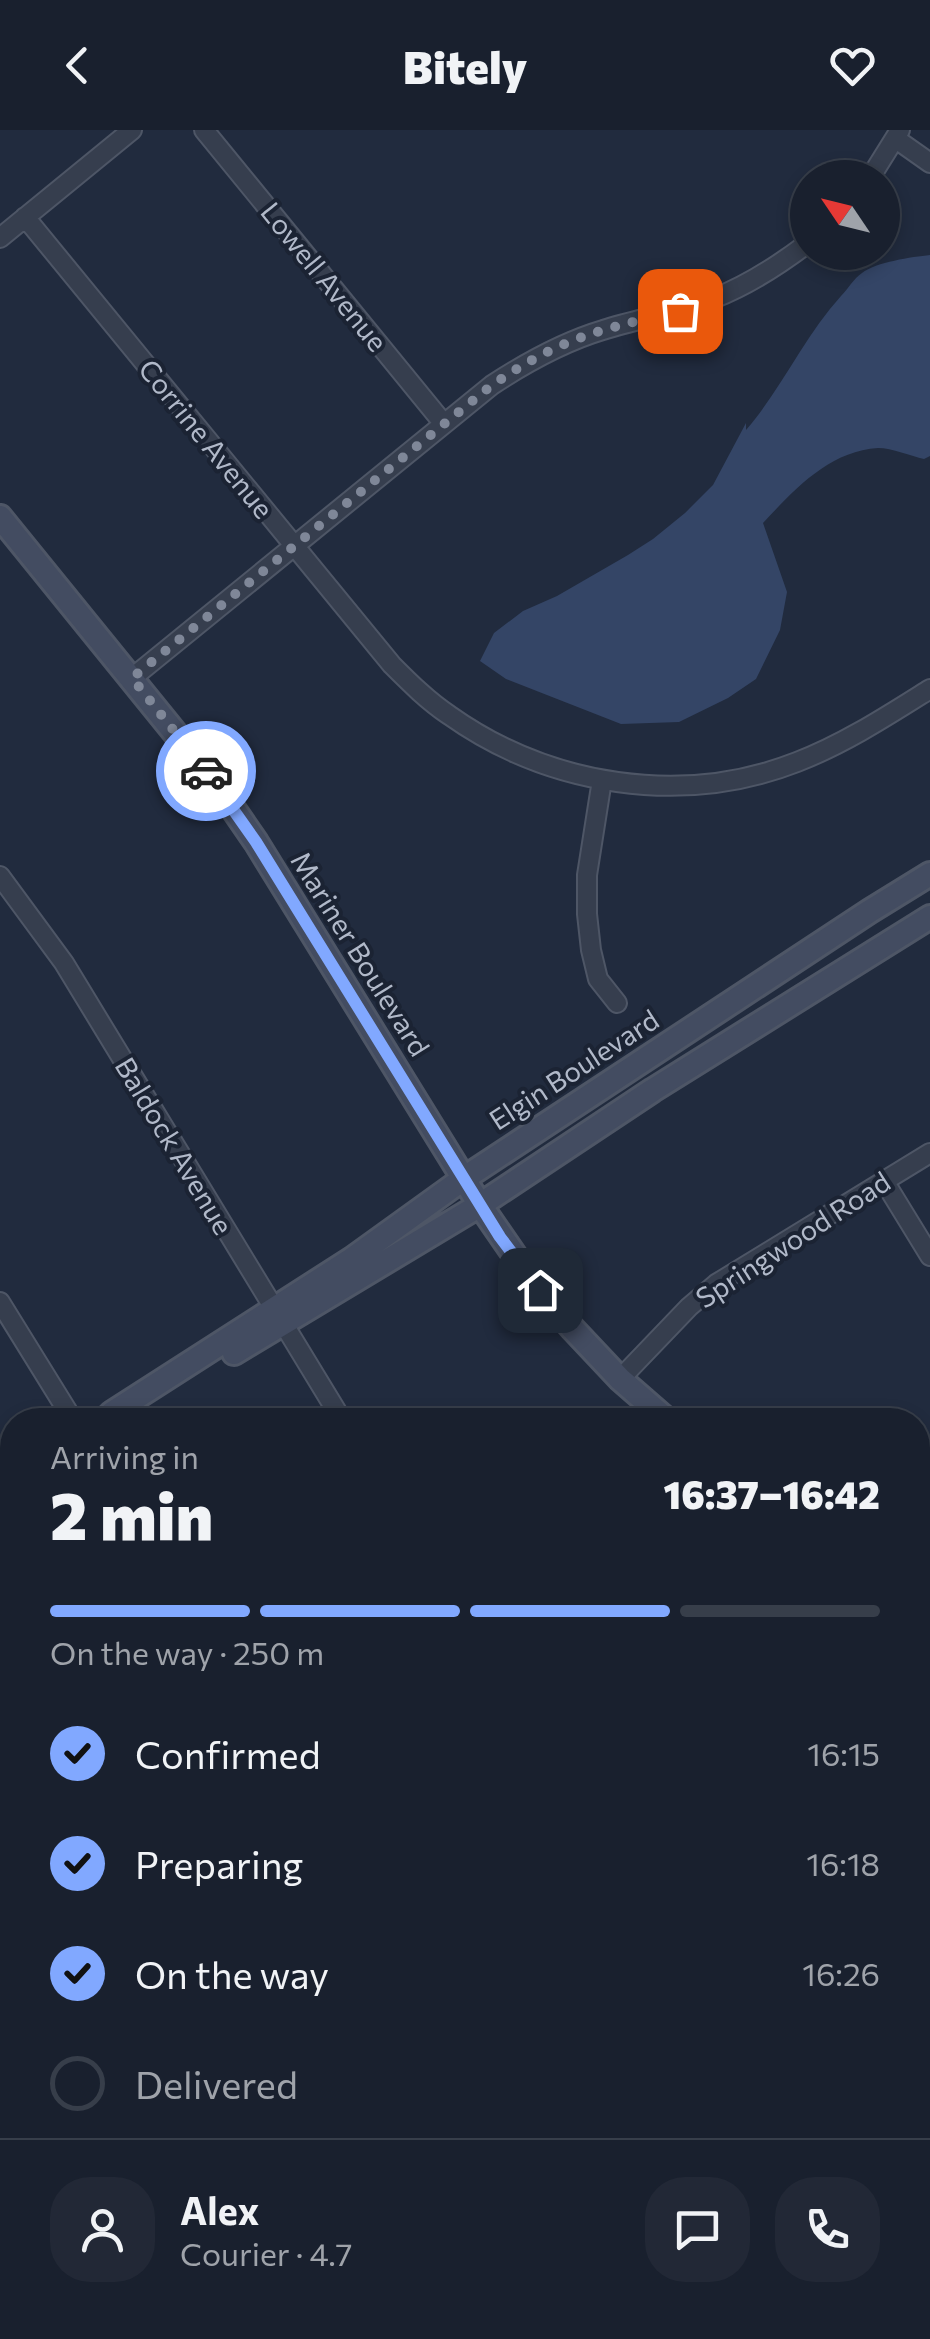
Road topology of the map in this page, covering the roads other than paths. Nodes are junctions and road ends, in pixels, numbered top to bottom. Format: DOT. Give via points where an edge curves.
graph roads {
  1 [pos="132,130"];
  2 [pos="204,130"];
  3 [pos="898,134"];
  4 [pos="881,160"];
  5 [pos="930,163"];
  6 [pos="25,217"];
  7 [pos="0,238"];
  8 [pos="790,255"];
  9 [pos="444,424"];
  10 [pos="0,517"];
  11 [pos="294,546"];
  12 [pos="132,678"];
  13 [pos="930,689"];
  14 [pos="602,780"];
  15 [pos="930,874"];
  16 [pos="0,876"];
  17 [pos="930,917"];
  18 [pos="617,1003"];
  19 [pos="930,1152"];
  20 [pos="463,1179"];
  21 [pos="884,1181"];
  22 [pos="480,1206"];
  23 [pos="930,1256"];
  24 [pos="0,1302"];
  25 [pos="278,1317"];
  26 [pos="620,1379"];
  27 [pos="66,1408"];
  28 [pos="121,1408"];
  29 [pos="136,1408"];
  30 [pos="335,1408"];
  31 [pos="653,1408"];
  1 -- 6 [label="street"];
  2 -- 9 [label="street, Lowell Avenue"];
  3 -- 4 [label="street"];
  3 -- 5 [label="street"];
  6 -- 7 [label="street"];
  6 -- 11 [label="street, Corrine Avenue"];
  8 -- 9 [label="street" via="716,298 604,330 527,362"];
  9 -- 11 [label="street"];
  10 -- 12 [label="main road, Mariner Boulevard"];
  11 -- 12 [label="street"];
  11 -- 14 [label="street, Corrine Avenue" via="392,665 447,714 517,755"];
  12 -- 20 [label="main road, Mariner Boulevard" via="256,842"];
  13 -- 14 [label="street, Corrine Avenue" via="829,749 756,775 677,786"];
  14 -- 18 [label="street" via="587,914 598,979"];
  15 -- 20 [label="main road, Elgin Boulevard"];
  16 -- 25 [label="street, Baldock Avenue" via="64,964"];
  17 -- 22 [label="main road, Elgin Boulevard"];
  19 -- 21 [label="street, Springwood Road"];
  20 -- 22 [label="main road, Mariner Boulevard"];
  20 -- 25 [label="main road, Elgin Boulevard"];
  21 -- 23 [label="street"];
  21 -- 26 [label="street, Springwood Road" via="716,1284"];
  22 -- 25 [label="main road, Elgin Boulevard"];
  22 -- 26 [label="main road, Mariner Boulevard" via="534,1282"];
  24 -- 27 [label="street"];
  25 -- 28 [label="main road, Elgin Boulevard"];
  25 -- 29 [label="main road, Elgin Boulevard"];
  25 -- 30 [label="street, Baldock Avenue"];
  26 -- 31 [label="main road, Mariner Boulevard"];
}
